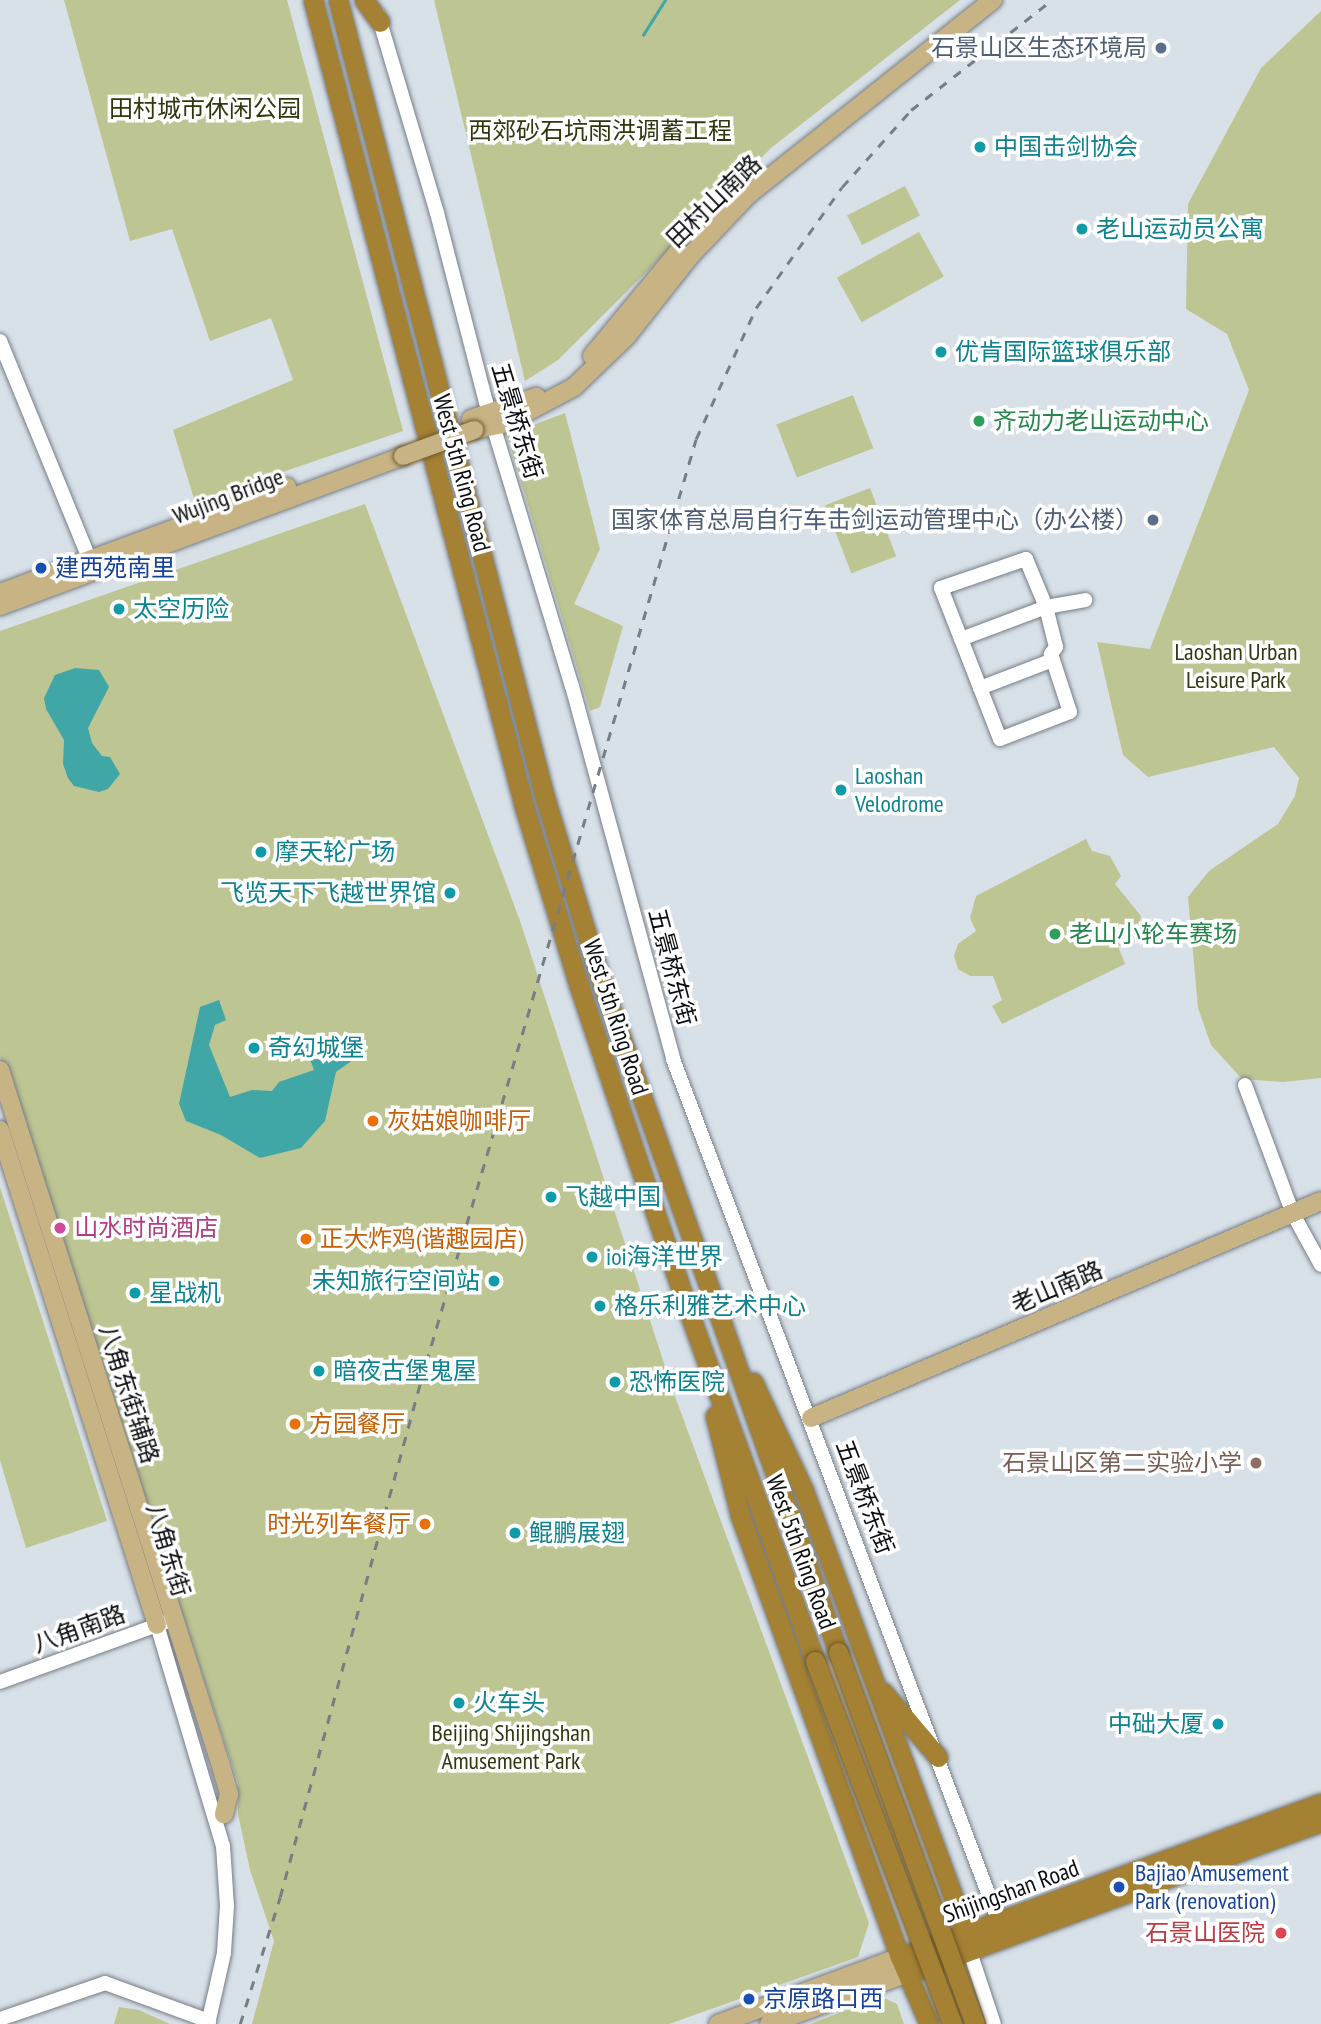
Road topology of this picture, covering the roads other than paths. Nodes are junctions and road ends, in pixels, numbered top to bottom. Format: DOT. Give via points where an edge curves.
graph roads {
  1 [pos="313,0"];
  2 [pos="338,0"];
  3 [pos="365,0"];
  4 [pos="374,0"];
  5 [pos="974,0"];
  6 [pos="993,0"];
  7 [pos="380,22"];
  8 [pos="0,341"];
  9 [pos="492,421"];
  10 [pos="472,425"];
  11 [pos="402,450"];
  12 [pos="90,560"];
  13 [pos="0,593"];
  14 [pos="1085,600"];
  15 [pos="0,606"];
  16 [pos="1046,607"];
  17 [pos="961,639"];
  18 [pos="1053,660"];
  19 [pos="980,688"];
  20 [pos="0,1070"];
  21 [pos="1245,1084"];
  22 [pos="0,1099"];
  23 [pos="0,1130"];
  24 [pos="11,1147"];
  25 [pos="1321,1201"];
  26 [pos="1293,1214"];
  27 [pos="1321,1265"];
  28 [pos="700,1266"];
  29 [pos="687,1307"];
  30 [pos="811,1418"];
  31 [pos="165,1622"];
  32 [pos="873,1680"];
  33 [pos="0,1682"];
  34 [pos="939,1757"];
  35 [pos="1321,1803"];
  36 [pos="223,1814"];
  37 [pos="1321,1822"];
  38 [pos="999,1922"];
  39 [pos="967,1942"];
  40 [pos="904,1968"];
  41 [pos="0,2019"];
  42 [pos="211,2023"];
  43 [pos="718,2024"];
  44 [pos="769,2024"];
  45 [pos="920,2024"];
  46 [pos="929,2024"];
  47 [pos="952,2024"];
  48 [pos="975,2024"];
  49 [pos="994,2024"];
  1 -- 29 [label="highway, West 5th Ring Road" via="524,806"];
  2 -- 28 [label="highway, West 5th Ring Road" via="545,798 600,978"];
  3 -- 7 [label="highway"];
  4 -- 7 [label="street, 五景桥东街"];
  5 -- 9 [label="main road, 田村山南路" via="737,190 598,350 568,377"];
  6 -- 9 [label="main road, 田村山南路" via="749,194 691,254 598,367 547,405"];
  7 -- 9 [label="street, 五景桥东街"];
  8 -- 12 [label="street"];
  9 -- 10 [label="main road, 田村山南路"];
  9 -- 30 [label="street, 五景桥东街" via="572,686 673,1059"];
  10 -- 11 [label="main road, Wujing Bridge"];
  11 -- 12 [label="main road, Wujing Bridge"];
  11 -- 15 [label="main road, Wujing Bridge"];
  12 -- 13 [label="main road, Wujing Bridge"];
  14 -- 16 [label="street"];
  16 -- 17 [label="street"];
  16 -- 17 [label="street" via="1026,559 941,588"];
  16 -- 18 [label="street" via="1056,647"];
  17 -- 19 [label="street"];
  18 -- 19 [label="street"];
  18 -- 19 [label="street" via="1070,712 1012,735 1000,739"];
  20 -- 24 [label="main road"];
  21 -- 26 [label="street"];
  22 -- 24 [label="main road, 八角东街"];
  23 -- 24 [label="main road, 八角东街"];
  24 -- 31 [label="main road, 八角东街"];
  25 -- 26 [label="main road, 老山南路"];
  26 -- 27 [label="street"];
  26 -- 30 [label="main road, 老山南路"];
  28 -- 32 [label="highway" via="804,1491"];
  28 -- 48 [label="highway, West 5th Ring Road, bridge"];
  29 -- 40 [label="highway" via="740,1515"];
  29 -- 47 [label="highway, West 5th Ring Road, bridge"];
  30 -- 34 [label="street, 五景桥东街"];
  31 -- 33 [label="street, 八角南路"];
  31 -- 36 [label="main road, 八角东街"];
  31 -- 42 [label="street, 八角东街" via="223,1846 228,1906"];
  32 -- 34 [label="highway"];
  32 -- 39 [label="highway"];
  34 -- 38 [label="street, 五景桥东街"];
  35 -- 38 [label="highway, Shijingshan Road"];
  36 -- 42 [label="street, 八角东街" via="232,1860 235,1917 233,1950"];
  37 -- 39 [label="highway, Shijingshan Road"];
  38 -- 39 [label="highway, Shijingshan Road"];
  39 -- 40 [label="highway, Shijingshan Road"];
  39 -- 49 [label="street"];
  40 -- 43 [label="main road, Shijingshan Road"];
  40 -- 44 [label="main road, Shijingshan Road"];
  40 -- 45 [label="highway"];
  40 -- 46 [label="highway"];
  41 -- 42 [label="street" via="105,1983"];
}
